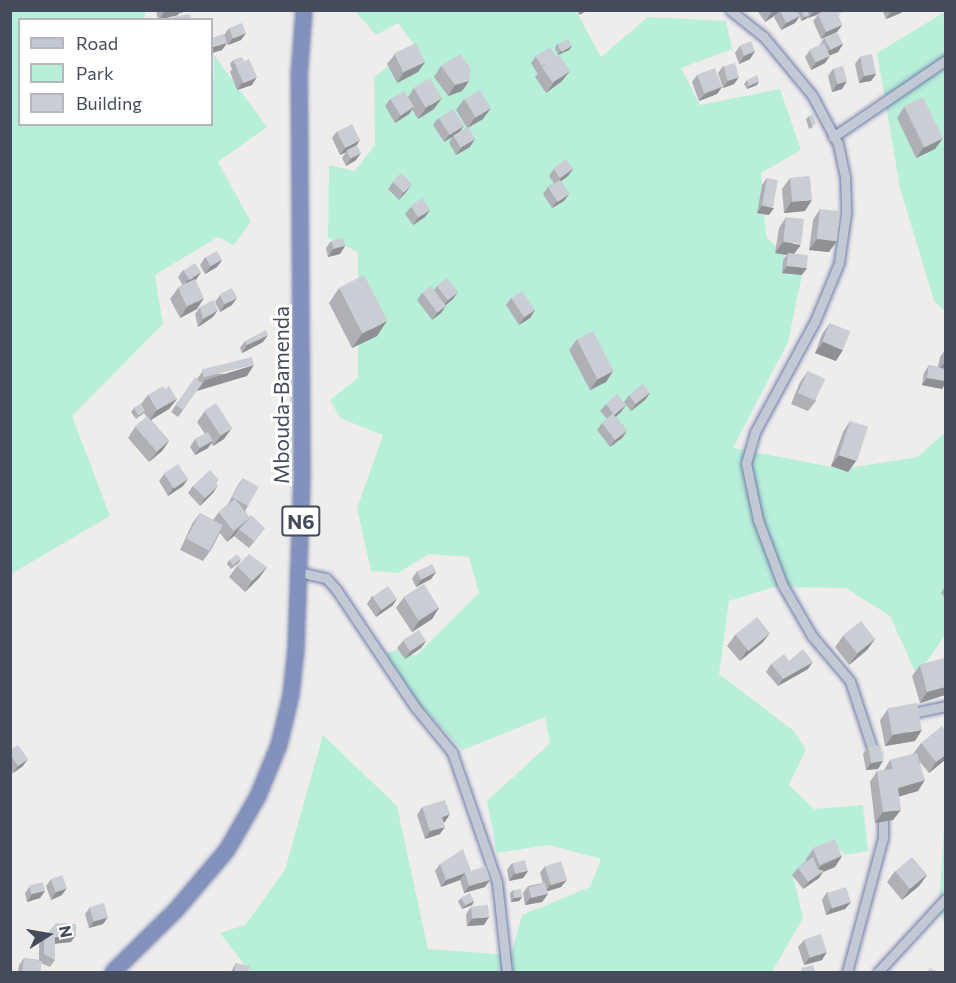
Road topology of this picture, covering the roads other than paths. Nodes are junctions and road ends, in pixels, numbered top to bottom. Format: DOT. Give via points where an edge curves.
graph roads {
  1 [pos="304,10"];
  2 [pos="730,10"];
  3 [pos="945,60"];
  4 [pos="833,137"];
  5 [pos="300,572"];
  6 [pos="945,706"];
  7 [pos="901,716"];
  8 [pos="877,770"];
  9 [pos="881,797"];
  10 [pos="945,898"];
  11 [pos="113,972"];
  12 [pos="507,972"];
  13 [pos="847,972"];
  14 [pos="878,972"];
  1 -- 5 [label="highway, Mbouda-Bamenda / N6" via="299,77"];
  2 -- 4 [label="street" via="764,37 812,95"];
  3 -- 4 [label="street"];
  4 -- 8 [label="street" via="845,176 846,213 839,263 815,321 754,432 746,463 758,520 782,584 812,636 850,681 872,724"];
  5 -- 11 [label="highway, Mbouda-Bamenda / N6" via="291,695 279,745 258,796 227,850 176,910"];
  5 -- 12 [label="street" via="326,578 336,589 415,707 452,752 497,882"];
  6 -- 7 [label="street"];
  9 -- 13 [label="street" via="883,838"];
  10 -- 14 [label="street"];
}
